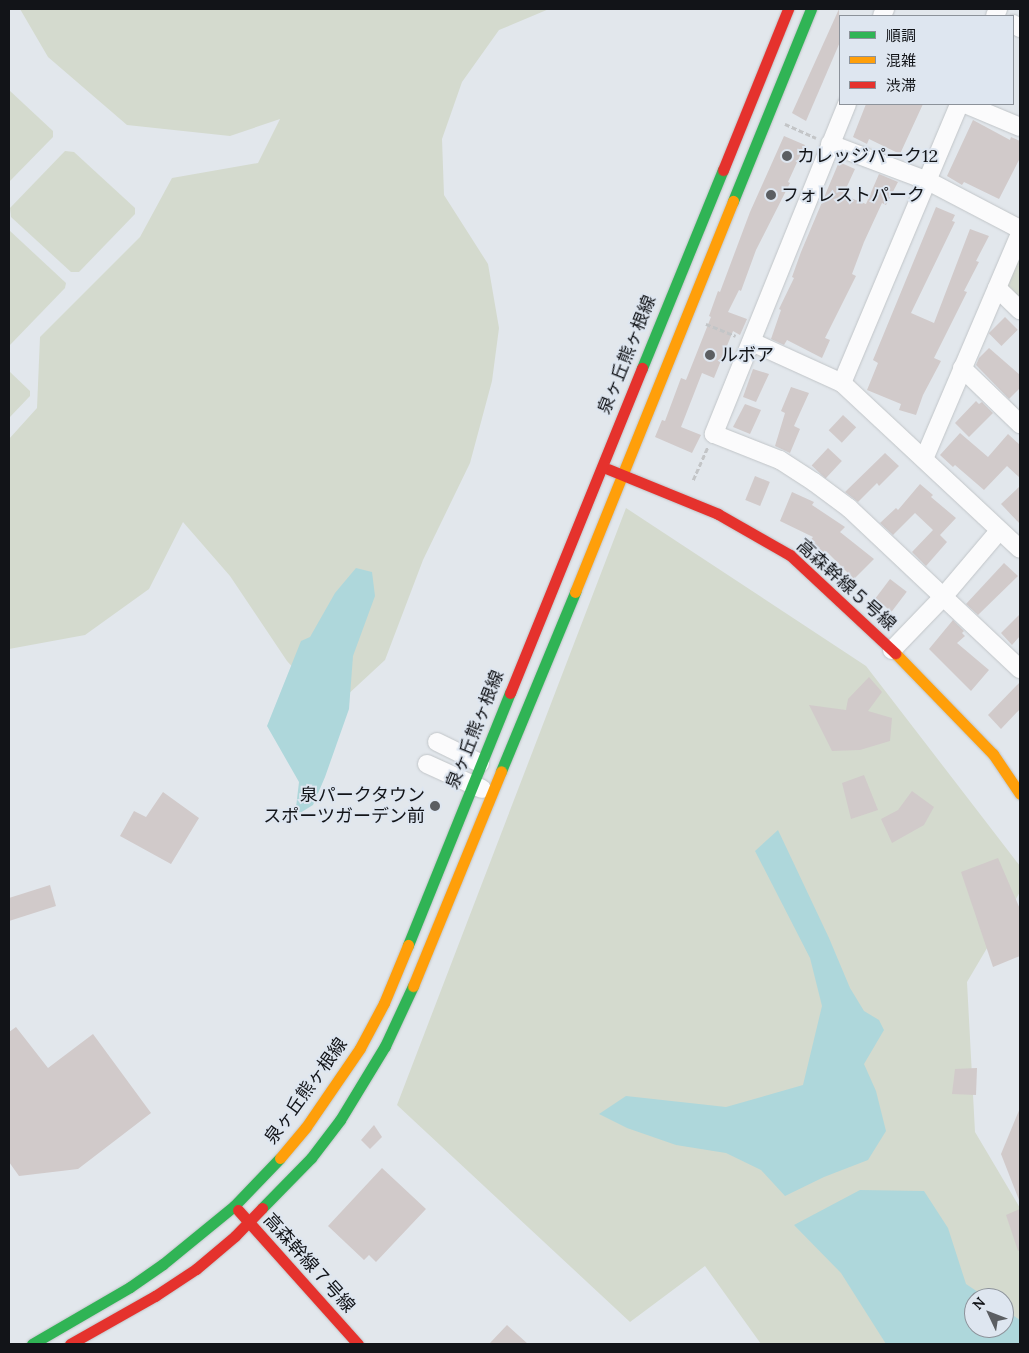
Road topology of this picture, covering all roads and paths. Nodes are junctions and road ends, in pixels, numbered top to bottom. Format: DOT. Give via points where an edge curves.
graph roads {
  1 [pos="788,9"];
  2 [pos="811,9"];
  3 [pos="847,105"];
  4 [pos="960,105"];
  5 [pos="967,105"];
  6 [pos="781,123"];
  7 [pos="1020,128"];
  8 [pos="830,144"];
  9 [pos="928,181"];
  10 [pos="1020,229"];
  11 [pos="1020,234"];
  12 [pos="997,288"];
  13 [pos="1020,310"];
  14 [pos="700,322"];
  15 [pos="752,342"];
  16 [pos="962,368"];
  17 [pos="842,383"];
  18 [pos="1020,424"];
  19 [pos="714,434"];
  20 [pos="924,459"];
  21 [pos="600,467"];
  22 [pos="623,475"];
  23 [pos="693,480"];
  24 [pos="999,531"];
  25 [pos="1020,549"];
  26 [pos="943,598"];
  27 [pos="892,650"];
  28 [pos="1020,669"];
  29 [pos="437,742"];
  30 [pos="480,763"];
  31 [pos="427,764"];
  32 [pos="471,785"];
  33 [pos="492,793"];
  34 [pos="1020,794"];
  35 [pos="234,1206"];
  36 [pos="249,1222"];
  37 [pos="32,1344"];
  38 [pos="70,1344"];
  39 [pos="358,1344"];
  1 -- 21 [label="main road, 泉ヶ丘熊ヶ根線"];
  2 -- 22 [label="main road"];
  3 -- 8 [label="street"];
  4 -- 9 [label="street"];
  5 -- 7 [label="street"];
  6 -- 8 [label="path"];
  8 -- 9 [label="street"];
  8 -- 15 [label="street"];
  9 -- 10 [label="street"];
  9 -- 17 [label="street"];
  11 -- 12 [label="street"];
  12 -- 13 [label="street"];
  12 -- 16 [label="street"];
  14 -- 15 [label="path"];
  15 -- 17 [label="street"];
  15 -- 19 [label="street"];
  16 -- 18 [label="street"];
  16 -- 20 [label="street"];
  17 -- 20 [label="street"];
  19 -- 23 [label="path"];
  19 -- 26 [label="street" via="780,460 814,482 849,508"];
  20 -- 24 [label="street"];
  21 -- 22 [label="main road, 高森幹線５号線"];
  21 -- 30 [label="main road, 泉ヶ丘熊ヶ根線"];
  22 -- 27 [label="main road, 高森幹線５号線" via="718,514 790,555"];
  22 -- 33 [label="main road"];
  24 -- 25 [label="street"];
  24 -- 26 [label="street"];
  26 -- 27 [label="street"];
  26 -- 28 [label="street"];
  27 -- 34 [label="main road, 高森幹線５号線" via="993,754"];
  29 -- 30 [label="street"];
  30 -- 32 [label="main road, 泉ヶ丘熊ヶ根線"];
  31 -- 32 [label="street"];
  32 -- 33 [label="street"];
  32 -- 35 [label="main road, 泉ヶ丘熊ヶ根線" via="384,1003 360,1048 306,1127"];
  33 -- 36 [label="main road" via="385,1046 311,1158"];
  35 -- 36 [label="main road, 高森幹線７号線"];
  35 -- 37 [label="main road, 泉ヶ丘熊ヶ根線" via="164,1264"];
  36 -- 38 [label="main road" via="196,1269 156,1296"];
  36 -- 39 [label="main road, 高森幹線７号線"];
}
